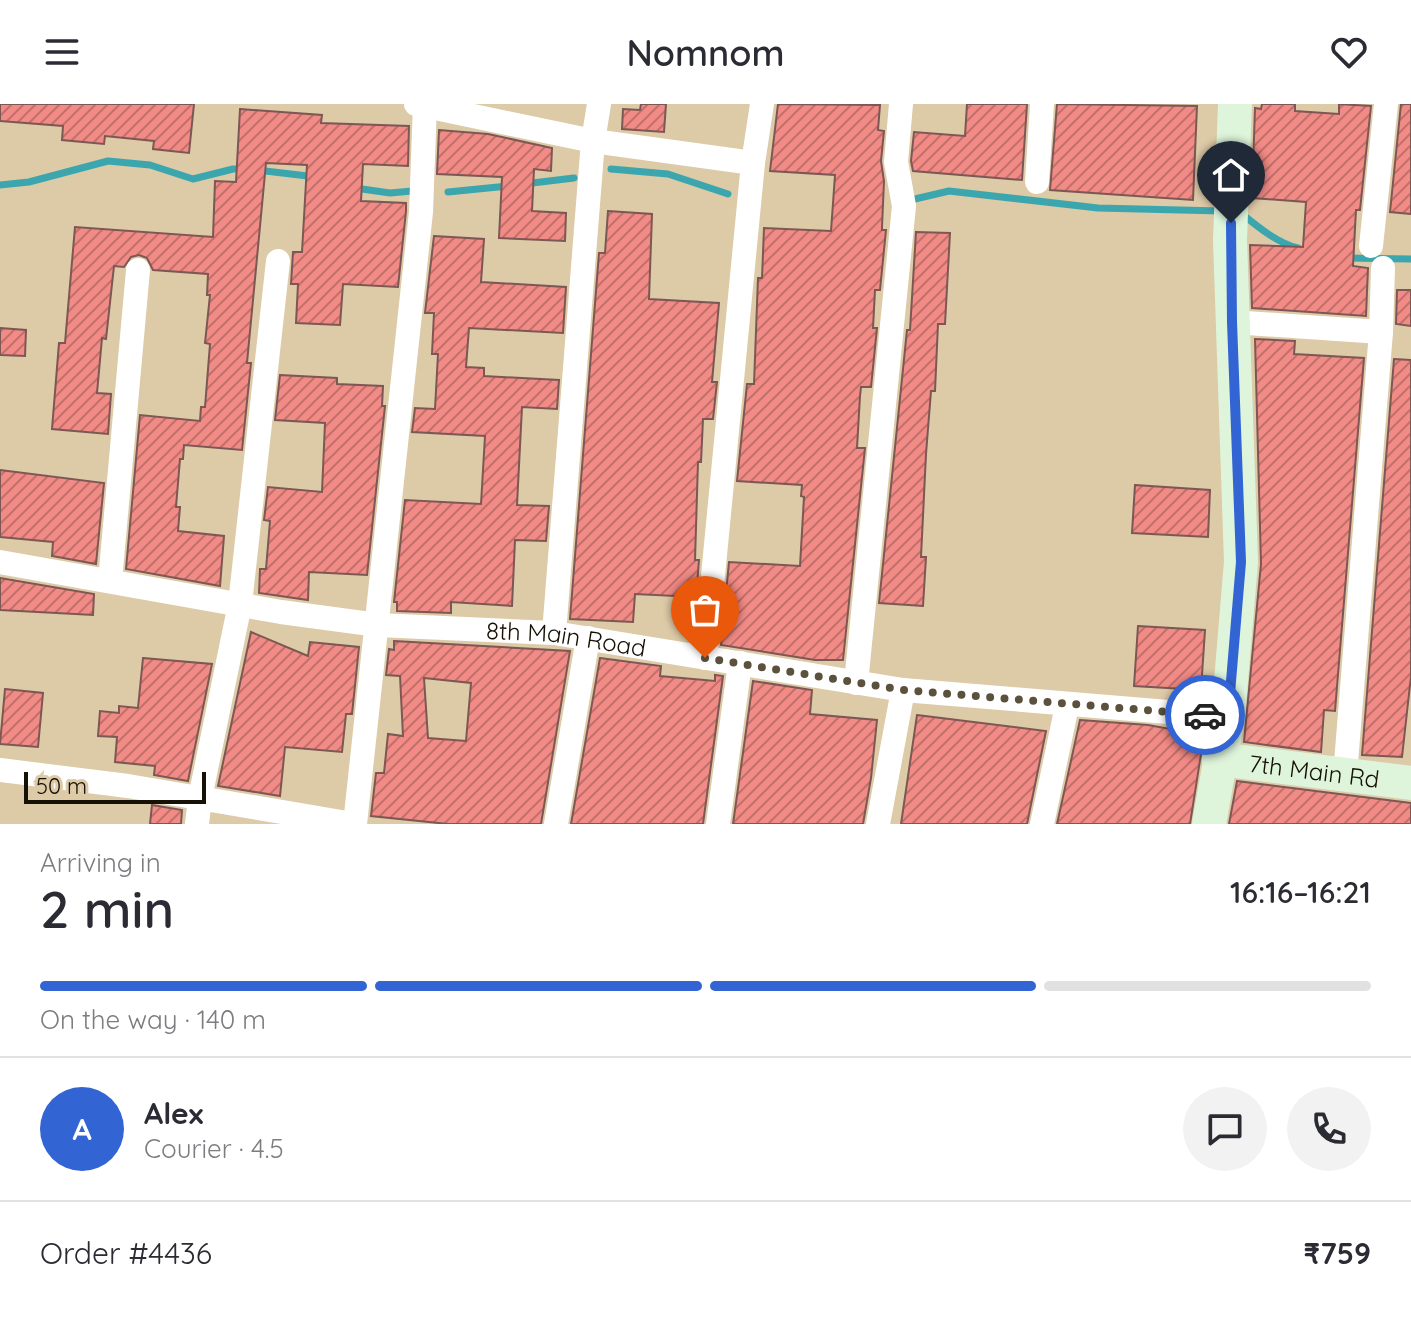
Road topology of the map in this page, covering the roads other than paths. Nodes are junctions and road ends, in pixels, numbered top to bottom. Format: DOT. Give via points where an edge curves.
graph roads {
  1 [pos="422,104"];
  2 [pos="599,104"];
  3 [pos="762,104"];
  4 [pos="901,104"];
  5 [pos="1042,104"];
  6 [pos="1235,104"];
  7 [pos="1386,104"];
  8 [pos="593,141"];
  9 [pos="753,163"];
  10 [pos="1037,182"];
  11 [pos="1371,246"];
  12 [pos="278,261"];
  13 [pos="1383,268"];
  14 [pos="138,270"];
  15 [pos="1232,322"];
  16 [pos="1381,332"];
  17 [pos="0,562"];
  18 [pos="110,581"];
  19 [pos="240,604"];
  20 [pos="378,625"];
  21 [pos="554,633"];
  22 [pos="588,638"];
  23 [pos="705,658"];
  24 [pos="740,663"];
  25 [pos="856,683"];
  26 [pos="903,690"];
  27 [pos="1067,706"];
  28 [pos="1228,717"];
  29 [pos="1219,759"];
  30 [pos="0,770"];
  31 [pos="1345,775"];
  32 [pos="1411,783"];
  33 [pos="200,798"];
  34 [pos="197,824"];
  35 [pos="354,824"];
  36 [pos="556,824"];
  37 [pos="718,824"];
  38 [pos="878,824"];
  39 [pos="1042,824"];
  40 [pos="1209,824"];
  1 -- 8 [label="street"];
  1 -- 20 [label="street" via="421,212"];
  2 -- 8 [label="street"];
  3 -- 9 [label="street"];
  4 -- 25 [label="street" via="896,162 904,206"];
  5 -- 10 [label="street"];
  6 -- 15 [label="main road"];
  7 -- 11 [label="street"];
  8 -- 9 [label="street"];
  8 -- 21 [label="street"];
  9 -- 23 [label="street"];
  12 -- 19 [label="street"];
  13 -- 16 [label="street"];
  14 -- 18 [label="street"];
  15 -- 16 [label="street"];
  15 -- 28 [label="main road" via="1241,562"];
  16 -- 31 [label="street"];
  17 -- 18 [label="street, 8th Main Road"];
  18 -- 19 [label="street, 8th Main Road"];
  19 -- 20 [label="street, 8th Main Road"];
  19 -- 33 [label="street"];
  20 -- 21 [label="street, 8th Main Road"];
  20 -- 35 [label="street"];
  21 -- 22 [label="street, 8th Main Road"];
  22 -- 23 [label="street, 8th Main Road"];
  22 -- 36 [label="street"];
  23 -- 24 [label="street, 8th Main Road"];
  24 -- 25 [label="street, 8th Main Road"];
  24 -- 37 [label="street"];
  25 -- 26 [label="street, 8th Main Road"];
  26 -- 27 [label="street, 8th Main Road"];
  26 -- 38 [label="street"];
  27 -- 28 [label="street, 8th Main Road"];
  27 -- 39 [label="street"];
  28 -- 29 [label="main road"];
  29 -- 31 [label="main road, 7th Main Rd"];
  29 -- 40 [label="main road"];
  30 -- 33 [label="street"];
  31 -- 32 [label="main road, 7th Main Rd"];
  33 -- 34 [label="street"];
  33 -- 35 [label="street"];
}
